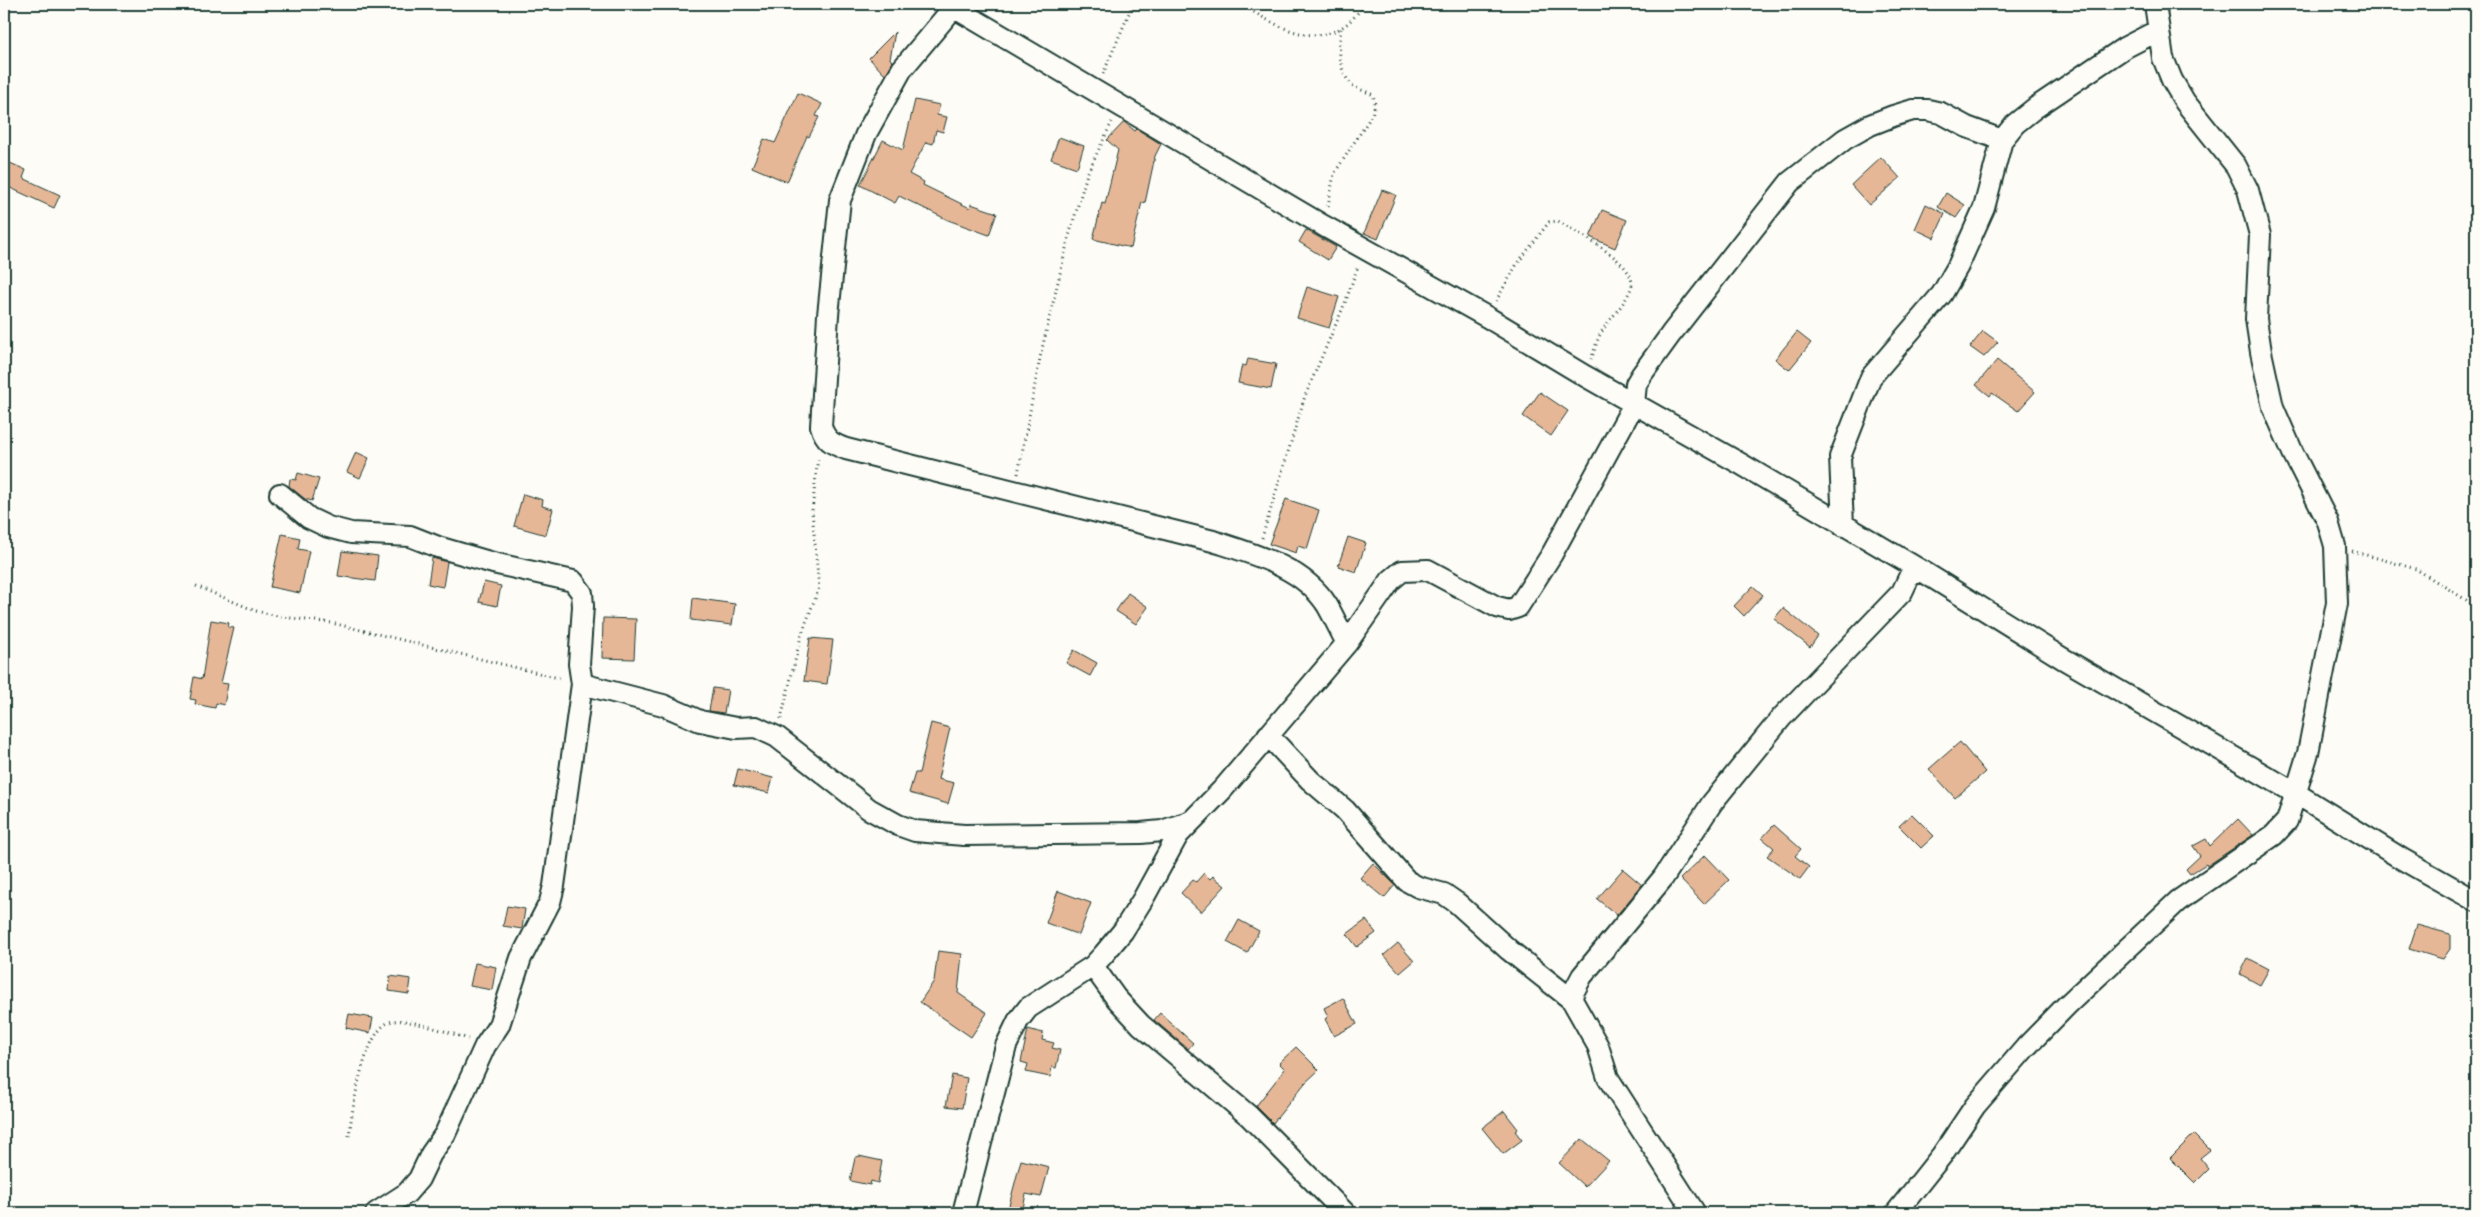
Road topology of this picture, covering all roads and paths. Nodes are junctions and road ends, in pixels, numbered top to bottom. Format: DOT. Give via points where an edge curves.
graph roads {
  1 [pos="1133,4"];
  2 [pos="1241,4"];
  3 [pos="1365,4"];
  4 [pos="2155,4"];
  5 [pos="951,6"];
  6 [pos="1341,28"];
  7 [pos="2158,32"];
  8 [pos="1096,91"];
  9 [pos="1120,105"];
  10 [pos="2002,140"];
  11 [pos="1324,226"];
  12 [pos="1364,248"];
  13 [pos="1487,317"];
  14 [pos="1585,376"];
  15 [pos="1634,404"];
  16 [pos="824,437"];
  17 [pos="1014,493"];
  18 [pos="280,494"];
  19 [pos="1843,526"];
  20 [pos="2335,546"];
  21 [pos="1257,555"];
  22 [pos="1922,571"];
  23 [pos="196,586"];
  24 [pos="2476,606"];
  25 [pos="1346,643"];
  26 [pos="582,684"];
  27 [pos="1268,735"];
  28 [pos="777,737"];
  29 [pos="2297,794"];
  30 [pos="1193,820"];
  31 [pos="2476,901"];
  32 [pos="1093,966"];
  33 [pos="1572,1000"];
  34 [pos="485,1046"];
  35 [pos="350,1136"];
  36 [pos="376,1213"];
  37 [pos="963,1213"];
  38 [pos="1345,1213"];
  39 [pos="1695,1213"];
  40 [pos="1896,1213"];
  1 -- 8 [label="path"];
  2 -- 6 [label="path" via="1281,27 1300,33 1318,34"];
  3 -- 6 [label="path"];
  4 -- 7 [label="street"];
  5 -- 8 [label="street"];
  5 -- 16 [label="street" via="902,69 866,134 840,200 822,410"];
  6 -- 11 [label="path" via="1342,66 1353,85 1373,96 1375,104 1372,115 1334,174"];
  7 -- 10 [label="street" via="2124,48 2035,108"];
  7 -- 20 [label="street" via="2163,58 2176,88 2236,166 2248,190 2260,235 2256,319 2273,407 2328,522"];
  8 -- 9 [label="street"];
  9 -- 11 [label="street"];
  9 -- 17 [label="path" via="1087,174 1070,236 1041,354"];
  10 -- 15 [label="street" via="1928,110 1913,110 1893,116 1845,139 1790,182 1648,366 1636,384"];
  10 -- 19 [label="street" via="1984,208 1958,266 1942,294 1871,377 1840,457"];
  11 -- 12 [label="street"];
  12 -- 13 [label="street"];
  12 -- 21 [label="path" via="1346,303 1305,396"];
  13 -- 14 [label="street"];
  13 -- 14 [label="path" via="1517,264 1549,222 1558,221 1607,252 1627,268 1631,276 1632,287 1601,332"];
  14 -- 15 [label="street"];
  15 -- 19 [label="street" via="1742,464"];
  15 -- 25 [label="street" via="1552,554 1518,607 1509,610 1496,607 1428,570 1402,571 1391,580"];
  16 -- 17 [label="street" via="846,450"];
  16 -- 28 [label="path" via="812,511 819,588 801,636"];
  17 -- 21 [label="street" via="1213,541"];
  18 -- 26 [label="street" via="310,518 328,527 351,533 410,536 438,548 573,581 582,593 579,664"];
  19 -- 22 [label="street"];
  20 -- 24 [label="path" via="2416,569"];
  20 -- 29 [label="street" via="2337,603"];
  21 -- 25 [label="street" via="1282,566 1315,592 1326,604"];
  22 -- 29 [label="street" via="2062,658"];
  22 -- 33 [label="street" via="1910,575 1902,592 1782,717 1712,803 1663,878 1582,976"];
  23 -- 26 [label="path" via="256,611 282,618 332,623"];
  25 -- 27 [label="street"];
  26 -- 28 [label="street" via="663,705 700,721 736,728 756,727"];
  26 -- 34 [label="street" via="550,902 521,958 499,1026"];
  27 -- 30 [label="street"];
  27 -- 33 [label="street" via="1310,780 1345,810 1407,881 1457,902 1509,950"];
  28 -- 30 [label="street" via="870,809 915,831 964,835 1141,832 1162,830"];
  29 -- 31 [label="street"];
  29 -- 40 [label="street" via="2287,821 2274,835 2178,902 2026,1047 1975,1106 1937,1162"];
  30 -- 32 [label="street" via="1173,843 1123,931"];
  32 -- 37 [label="street" via="1028,1008 1018,1021 1006,1046"];
  32 -- 38 [label="street" via="1141,1025 1256,1122"];
  33 -- 39 [label="street" via="1598,1046 1608,1078"];
  34 -- 35 [label="path" via="407,1022 393,1021 383,1027 369,1051 356,1087"];
  34 -- 36 [label="street" via="445,1134 419,1179 407,1194"];
}
